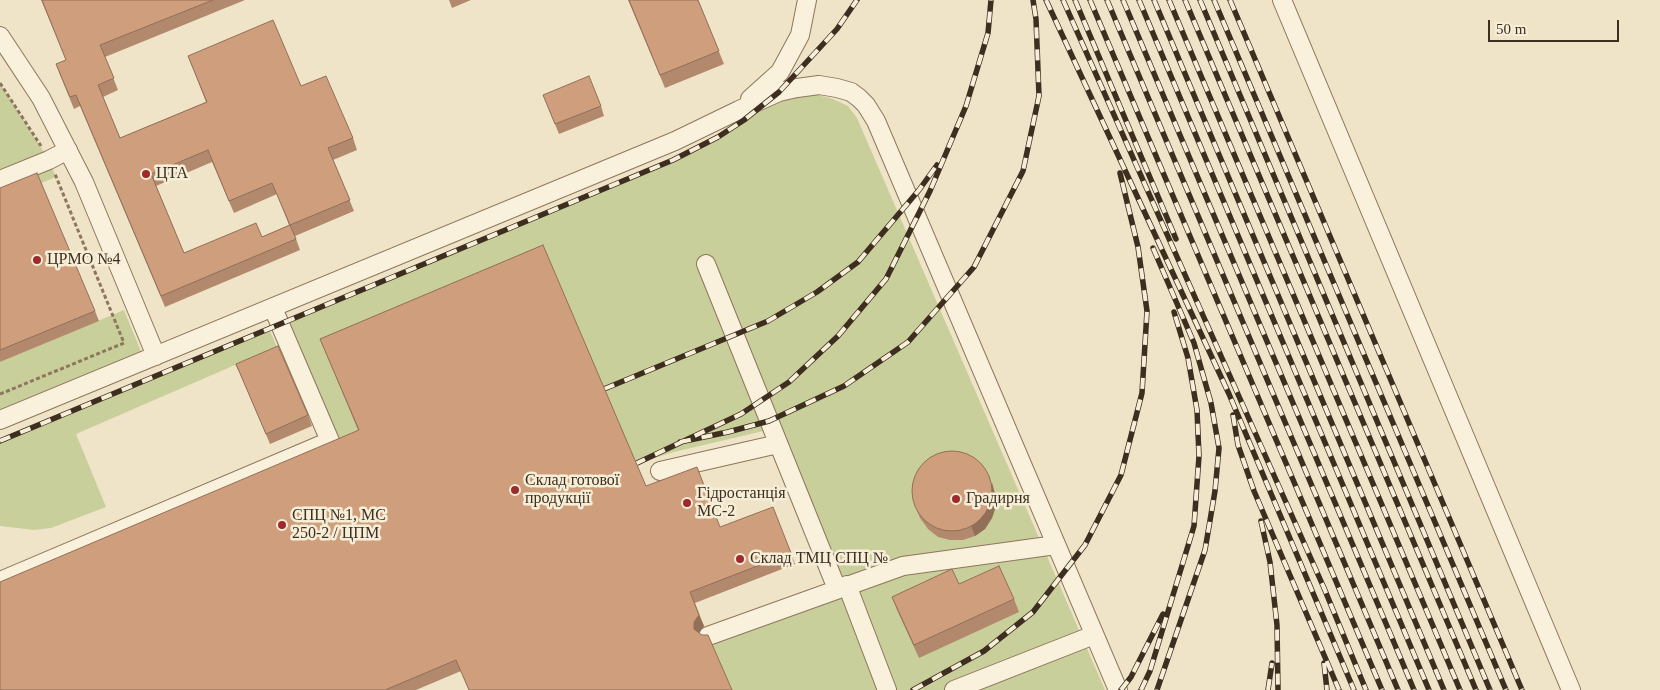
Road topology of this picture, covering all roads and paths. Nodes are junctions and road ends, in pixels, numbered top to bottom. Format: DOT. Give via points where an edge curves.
graph roads {
  1 [pos="807,0"];
  2 [pos="1282,0"];
  3 [pos="0,36"];
  4 [pos="0,83"];
  5 [pos="738,110"];
  6 [pos="68,150"];
  7 [pos="50,160"];
  8 [pos="0,180"];
  9 [pos="706,264"];
  10 [pos="273,308"];
  11 [pos="156,356"];
  12 [pos="0,394"];
  13 [pos="0,420"];
  14 [pos="778,444"];
  15 [pos="660,472"];
  16 [pos="1056,545"];
  17 [pos="0,581"];
  18 [pos="842,587"];
  19 [pos="1094,635"];
  20 [pos="708,636"];
  21 [pos="887,690"];
  22 [pos="954,690"];
  23 [pos="1118,690"];
  24 [pos="1571,690"];
  1 -- 5 [label="lane" via="800,35 780,72"];
  2 -- 24 [label="lane"];
  3 -- 6 [label="lane" via="41,98"];
  4 -- 7 [label="path"];
  5 -- 10 [label="lane" via="675,141"];
  5 -- 16 [label="lane" via="779,92 819,86 851,92 866,105 876,121"];
  6 -- 7 [label="lane"];
  6 -- 11 [label="lane"];
  7 -- 8 [label="lane"];
  7 -- 12 [label="path" via="124,343"];
  9 -- 14 [label="lane"];
  10 -- 11 [label="lane"];
  10 -- 17 [label="lane" via="330,441"];
  11 -- 13 [label="lane"];
  14 -- 15 [label="lane"];
  14 -- 18 [label="lane"];
  16 -- 18 [label="lane" via="903,566"];
  16 -- 19 [label="lane"];
  18 -- 20 [label="lane"];
  18 -- 21 [label="lane"];
  19 -- 22 [label="lane"];
  19 -- 23 [label="lane"];
}
